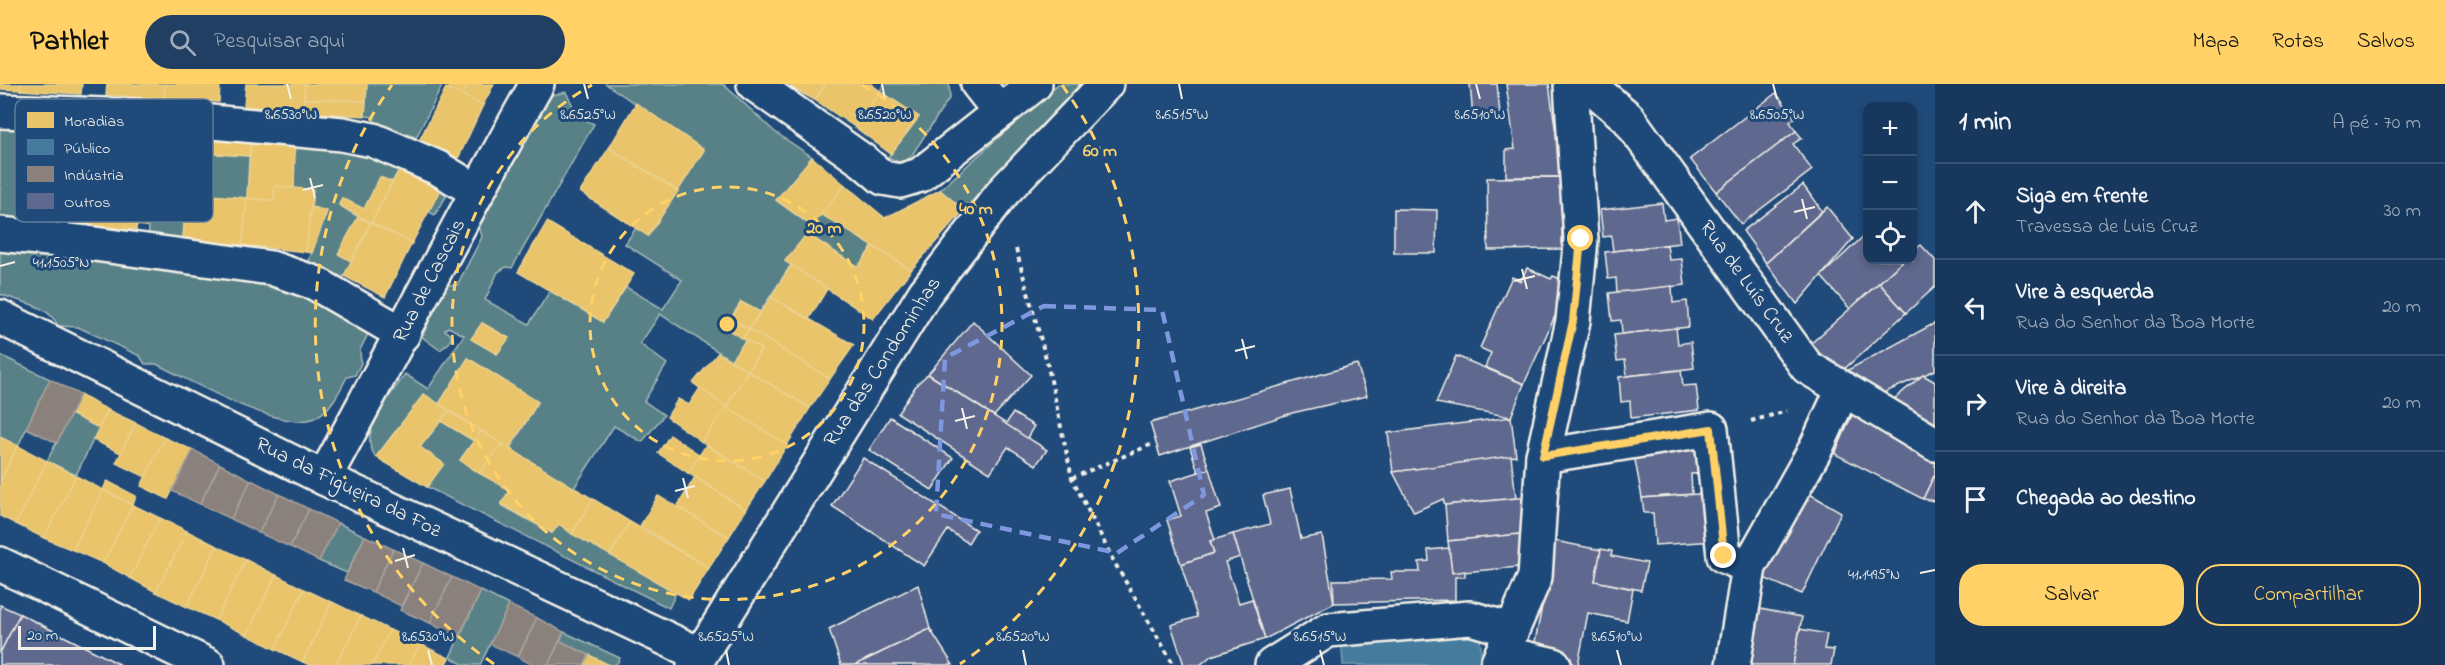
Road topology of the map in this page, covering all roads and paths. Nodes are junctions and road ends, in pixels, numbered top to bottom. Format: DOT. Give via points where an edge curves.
graph roads {
  1 [pos="537,84"];
  2 [pos="754,84"];
  3 [pos="978,84"];
  4 [pos="1035,84"];
  5 [pos="1106,84"];
  6 [pos="1571,84"];
  7 [pos="1588,84"];
  8 [pos="0,111"];
  9 [pos="15,112"];
  10 [pos="1000,112"];
  11 [pos="213,122"];
  12 [pos="476,191"];
  13 [pos="0,234"];
  14 [pos="1016,249"];
  15 [pos="0,317"];
  16 [pos="403,334"];
  17 [pos="1843,389"];
  18 [pos="1778,415"];
  19 [pos="1748,421"];
  20 [pos="1155,443"];
  21 [pos="1935,444"];
  22 [pos="1543,456"];
  23 [pos="324,478"];
  24 [pos="1072,478"];
  25 [pos="0,564"];
  26 [pos="1749,567"];
  27 [pos="1504,649"];
  28 [pos="697,659"];
  29 [pos="208,665"];
  30 [pos="1174,665"];
  31 [pos="1272,665"];
  32 [pos="1554,665"];
  33 [pos="1732,665"];
  1 -- 12 [label="street, Rua de Cascais"];
  2 -- 10 [label="street" via="883,178 900,181 920,175"];
  3 -- 10 [label="street"];
  4 -- 10 [label="street"];
  5 -- 28 [label="street, Rua das Condominhas" via="1004,191 925,293"];
  6 -- 22 [label="street" via="1581,239 1573,321"];
  7 -- 17 [label="street, Rua de Luís Cruz" via="1628,118 1807,367"];
  8 -- 9 [label="street"];
  11 -- 12 [label="street" via="374,140 438,168"];
  12 -- 16 [label="street, Rua de Cascais"];
  13 -- 16 [label="street" via="271,268 315,283"];
  14 -- 24 [label="path" via="1047,362"];
  15 -- 23 [label="street, Rua da Figueira da Foz"];
  16 -- 23 [label="street, Rua de Cascais"];
  17 -- 21 [label="street, Rua de Luís Cruz"];
  17 -- 26 [label="street" via="1816,448"];
  18 -- 19 [label="path"];
  20 -- 24 [label="path"];
  22 -- 26 [label="street" via="1711,429 1724,556"];
  22 -- 27 [label="street" via="1535,577"];
  23 -- 28 [label="street, Rua da Figueira da Foz"];
  24 -- 30 [label="path" via="1113,560"];
  25 -- 29 [label="street"];
  26 -- 33 [label="street"];
  27 -- 31 [label="street" via="1470,618 1328,630"];
  27 -- 32 [label="street"];
}
